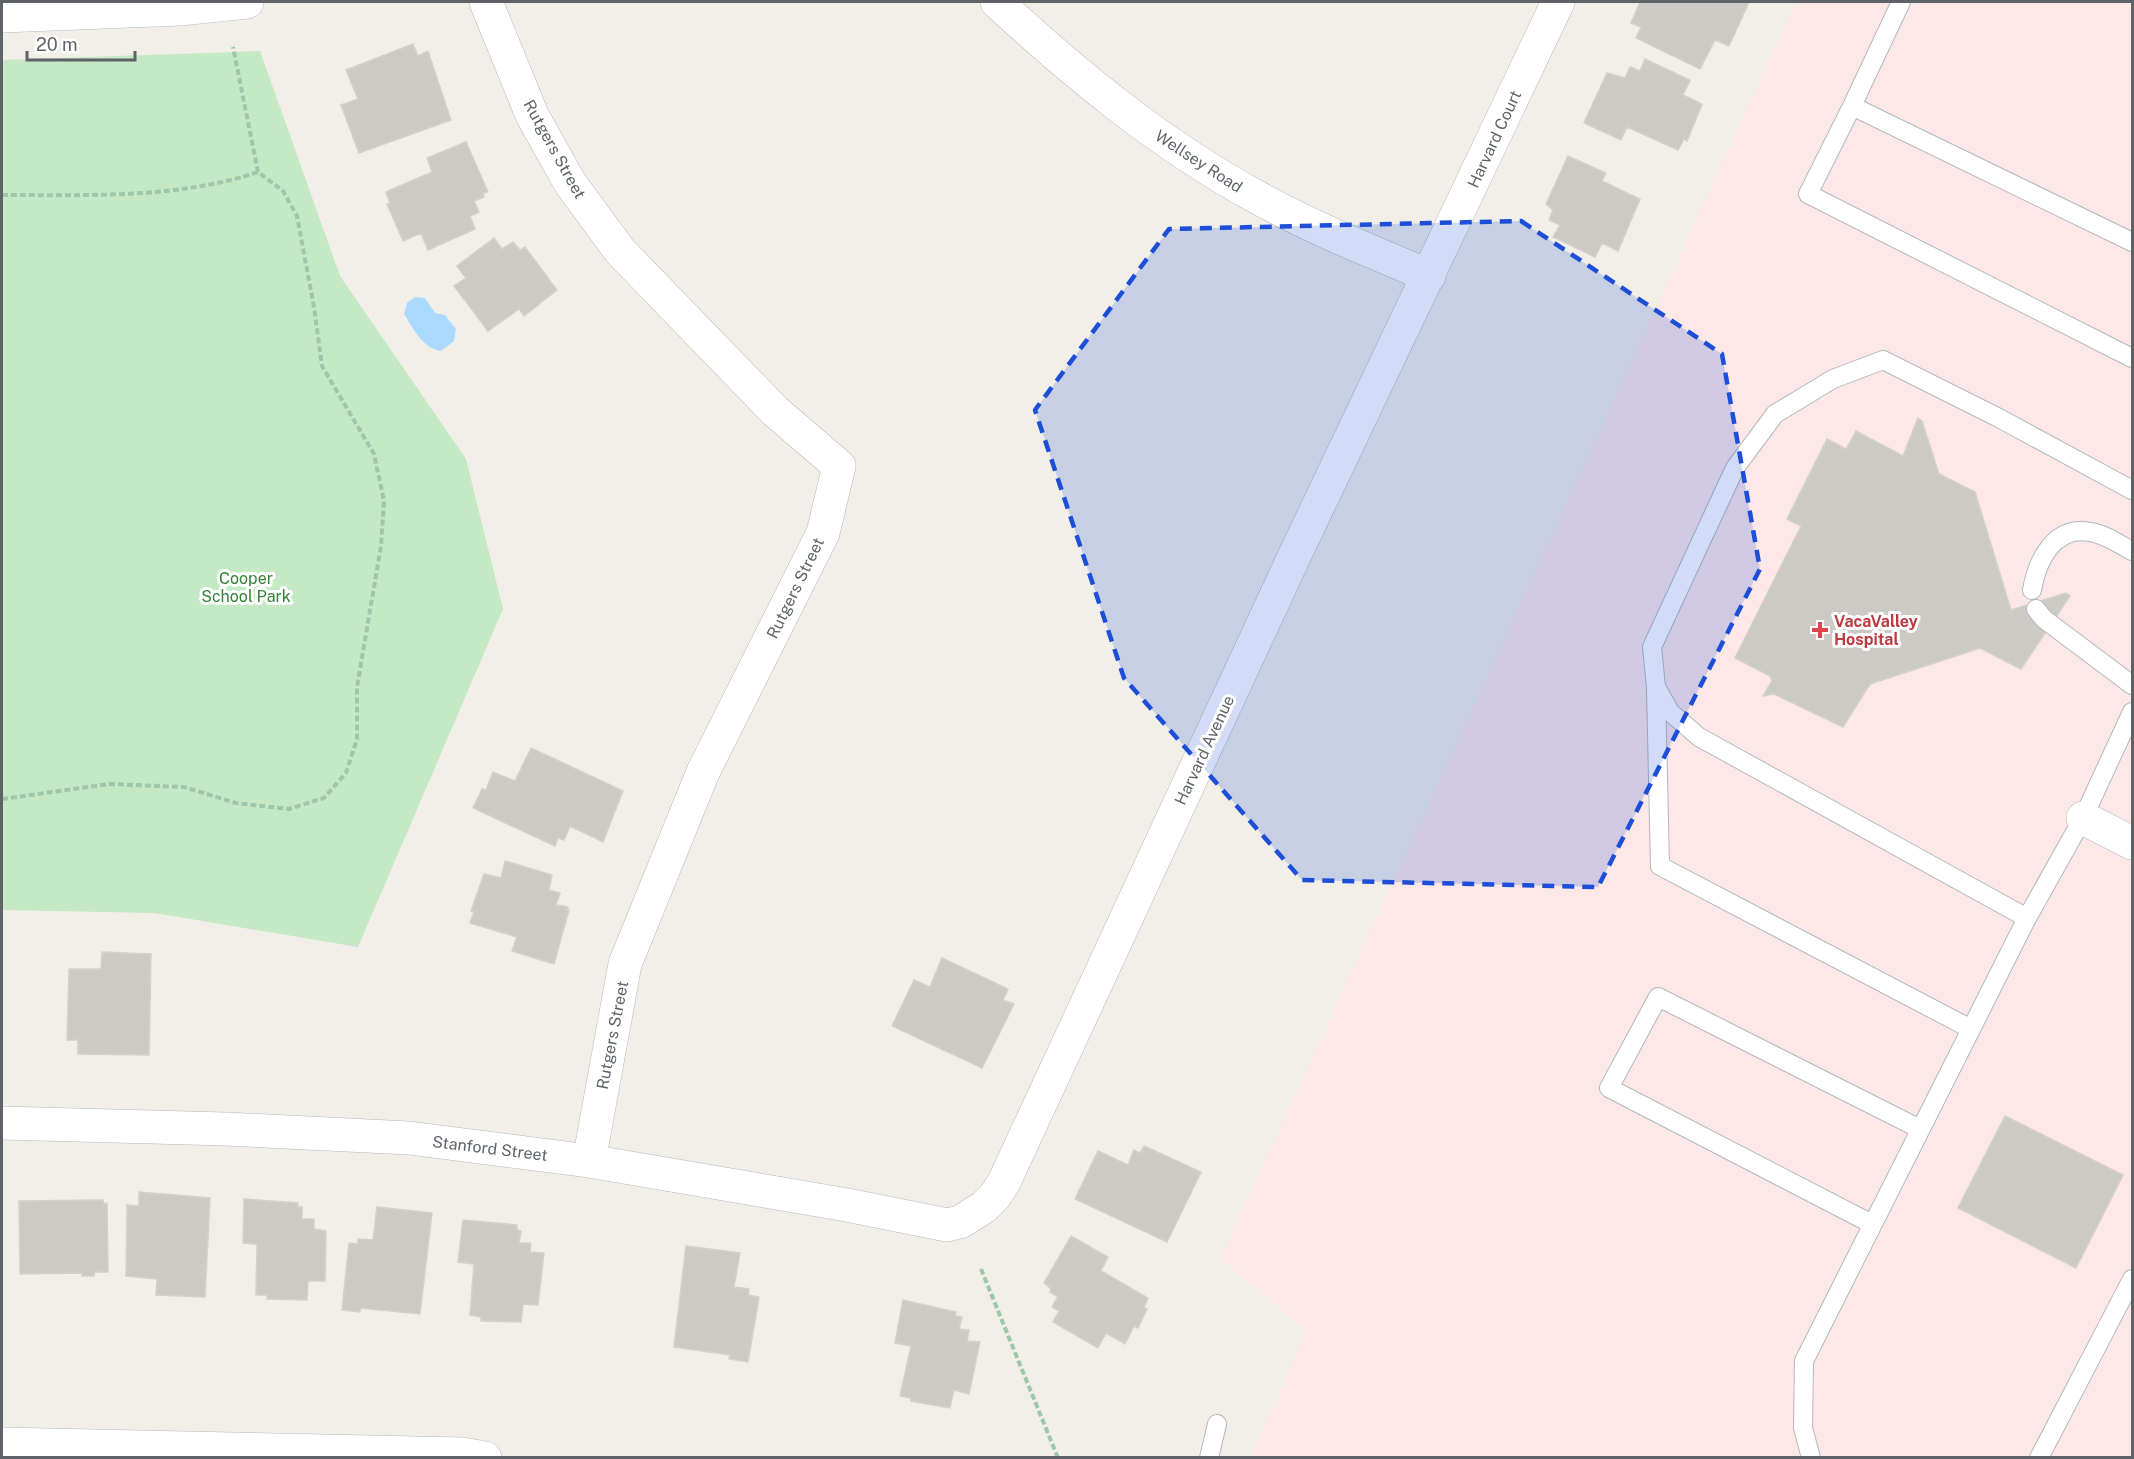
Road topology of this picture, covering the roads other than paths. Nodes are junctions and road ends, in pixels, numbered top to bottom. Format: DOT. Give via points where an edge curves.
graph roads {
  1 [pos="247,2"];
  2 [pos="486,2"];
  3 [pos="997,2"];
  4 [pos="1558,2"];
  5 [pos="1901,2"];
  6 [pos="2,16"];
  7 [pos="1852,106"];
  8 [pos="2133,242"];
  9 [pos="1430,276"];
  10 [pos="2133,358"];
  11 [pos="2133,490"];
  12 [pos="2133,551"];
  13 [pos="2032,590"];
  14 [pos="2036,609"];
  15 [pos="2133,686"];
  16 [pos="1656,687"];
  17 [pos="2133,712"];
  18 [pos="2083,818"];
  19 [pos="2133,843"];
  20 [pos="2027,918"];
  21 [pos="1971,1029"];
  22 [pos="2,1123"];
  23 [pos="1920,1129"];
  24 [pos="589,1161"];
  25 [pos="972,1216"];
  26 [pos="1872,1224"];
  27 [pos="2133,1279"];
  28 [pos="1217,1424"];
  29 [pos="2,1444"];
  30 [pos="484,1458"];
  31 [pos="1209,1458"];
  32 [pos="1811,1458"];
  33 [pos="2039,1458"];
  1 -- 6 [label="street" via="180,9"];
  2 -- 24 [label="street, Rutgers Street" via="532,115 570,183 620,251 775,411 839,466 823,533 703,772 625,964"];
  3 -- 9 [label="street, Wellsey Road" via="1057,57 1186,154 1256,197"];
  4 -- 9 [label="street, Harvard Court"];
  5 -- 7 [label="lane"];
  7 -- 8 [label="lane"];
  7 -- 10 [label="lane" via="1808,194"];
  9 -- 25 [label="street, Harvard Avenue" via="1297,551 1004,1182 995,1196"];
  11 -- 16 [label="lane" via="1883,360 1833,379 1775,414 1736,468 1652,647"];
  12 -- 13 [label="lane" via="2102,535 2073,531 2061,536 2042,557"];
  14 -- 15 [label="lane"];
  16 -- 20 [label="lane" via="1670,712 1699,737"];
  16 -- 21 [label="lane" via="1659,866"];
  17 -- 18 [label="lane"];
  18 -- 19 [label="street"];
  18 -- 20 [label="lane"];
  20 -- 21 [label="lane"];
  21 -- 23 [label="lane"];
  22 -- 24 [label="street, Stanford Street" via="409,1138"];
  23 -- 26 [label="lane"];
  23 -- 26 [label="lane" via="1658,997 1609,1088"];
  24 -- 25 [label="street, Stanford Street" via="847,1205 932,1224 960,1222"];
  26 -- 32 [label="lane" via="1804,1361 1803,1428"];
  27 -- 33 [label="lane"];
  28 -- 31 [label="lane"];
  29 -- 30 [label="street" via="462,1454"];
}
